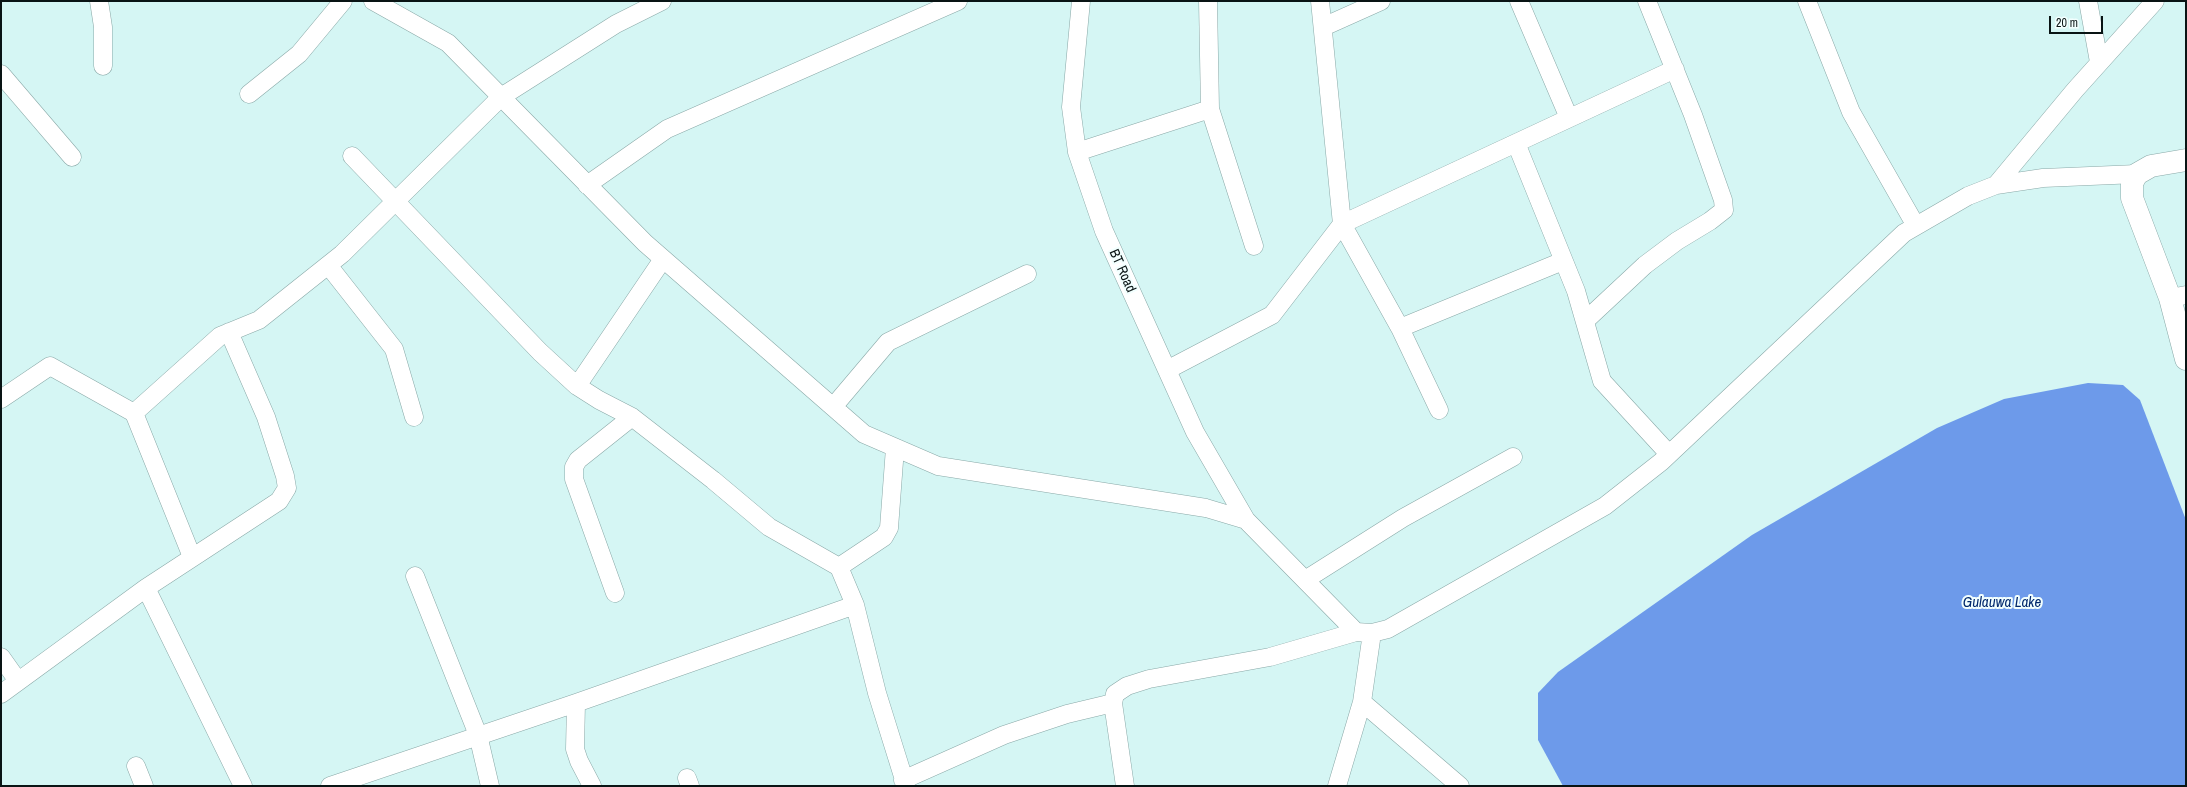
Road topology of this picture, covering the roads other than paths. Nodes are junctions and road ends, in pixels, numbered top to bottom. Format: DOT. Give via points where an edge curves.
graph roads {
  1 [pos="99,1"];
  2 [pos="343,1"];
  3 [pos="373,1"];
  4 [pos="662,1"];
  5 [pos="958,1"];
  6 [pos="1081,1"];
  7 [pos="1208,1"];
  8 [pos="1320,1"];
  9 [pos="1381,1"];
  10 [pos="1518,1"];
  11 [pos="1647,1"];
  12 [pos="1807,1"];
  13 [pos="2088,1"];
  14 [pos="2155,1"];
  15 [pos="1323,27"];
  16 [pos="2099,62"];
  17 [pos="103,66"];
  18 [pos="1675,69"];
  19 [pos="1,74"];
  20 [pos="249,94"];
  21 [pos="501,97"];
  22 [pos="1210,109"];
  23 [pos="1570,118"];
  24 [pos="1516,143"];
  25 [pos="1078,152"];
  26 [pos="352,156"];
  27 [pos="72,157"];
  28 [pos="2186,160"];
  29 [pos="2137,174"];
  30 [pos="587,185"];
  31 [pos="1996,185"];
  32 [pos="397,200"];
  33 [pos="1342,224"];
  34 [pos="1916,226"];
  35 [pos="1254,246"];
  36 [pos="663,259"];
  37 [pos="1564,261"];
  38 [pos="328,265"];
  39 [pos="1027,274"];
  40 [pos="2178,297"];
  41 [pos="1585,321"];
  42 [pos="1400,328"];
  43 [pos="229,332"];
  44 [pos="2185,352"];
  45 [pos="1167,370"];
  46 [pos="577,386"];
  47 [pos="1,399"];
  48 [pos="833,407"];
  49 [pos="1439,410"];
  50 [pos="134,413"];
  51 [pos="414,417"];
  52 [pos="632,417"];
  53 [pos="895,448"];
  54 [pos="1669,454"];
  55 [pos="1513,457"];
  56 [pos="1246,520"];
  57 [pos="192,556"];
  58 [pos="839,567"];
  59 [pos="415,576"];
  60 [pos="1305,580"];
  61 [pos="146,588"];
  62 [pos="615,593"];
  63 [pos="856,605"];
  64 [pos="1364,632"];
  65 [pos="1,656"];
  66 [pos="18,681"];
  67 [pos="1,694"];
  68 [pos="1362,702"];
  69 [pos="576,703"];
  70 [pos="1113,703"];
  71 [pos="478,735"];
  72 [pos="136,766"];
  73 [pos="904,783"];
  74 [pos="144,786"];
  75 [pos="243,786"];
  76 [pos="330,786"];
  77 [pos="490,786"];
  78 [pos="592,786"];
  79 [pos="1125,786"];
  80 [pos="1337,786"];
  81 [pos="1460,786"];
  1 -- 17 [label="street" via="103,27"];
  2 -- 20 [label="street" via="299,54"];
  3 -- 21 [label="street" via="448,43"];
  4 -- 21 [label="street" via="616,24"];
  5 -- 30 [label="street" via="667,129"];
  6 -- 25 [label="street, BT Road" via="1071,107"];
  7 -- 22 [label="street"];
  8 -- 15 [label="street"];
  9 -- 15 [label="street"];
  10 -- 23 [label="street"];
  11 -- 18 [label="street"];
  12 -- 34 [label="street" via="1851,112"];
  13 -- 16 [label="street"];
  14 -- 16 [label="street"];
  15 -- 33 [label="street"];
  16 -- 31 [label="street"];
  18 -- 23 [label="street"];
  18 -- 41 [label="street" via="1723,200 1724,210 1645,265"];
  19 -- 27 [label="street"];
  21 -- 30 [label="street"];
  21 -- 32 [label="street"];
  22 -- 25 [label="street"];
  22 -- 35 [label="street"];
  23 -- 24 [label="street"];
  24 -- 33 [label="street"];
  24 -- 37 [label="street"];
  25 -- 45 [label="street, BT Road" via="1104,231"];
  26 -- 32 [label="street"];
  28 -- 29 [label="main road" via="2151,166"];
  29 -- 31 [label="street" via="2042,178"];
  29 -- 40 [label="main road" via="2132,183 2132,198"];
  30 -- 36 [label="street"];
  31 -- 34 [label="street" via="1968,196"];
  32 -- 38 [label="street"];
  32 -- 46 [label="street" via="540,352"];
  33 -- 42 [label="street"];
  33 -- 45 [label="street" via="1272,316"];
  34 -- 54 [label="street" via="1904,233"];
  36 -- 46 [label="street"];
  36 -- 48 [label="street"];
  37 -- 41 [label="street"];
  37 -- 42 [label="street"];
  38 -- 43 [label="street" via="259,320"];
  38 -- 51 [label="street" via="394,349"];
  39 -- 48 [label="street" via="888,342"];
  40 -- 44 [label="main road"];
  41 -- 54 [label="street" via="1602,381"];
  42 -- 49 [label="street"];
  43 -- 50 [label="street" via="220,336"];
  43 -- 57 [label="street" via="266,417 287,488 279,501"];
  45 -- 56 [label="street, BT Road" via="1195,432"];
  46 -- 52 [label="street"];
  47 -- 50 [label="street" via="50,366"];
  48 -- 53 [label="street" via="864,434"];
  50 -- 57 [label="street"];
  52 -- 58 [label="street" via="769,527"];
  52 -- 62 [label="street" via="578,460 574,467 574,479"];
  53 -- 56 [label="street" via="938,466 1206,508"];
  53 -- 58 [label="street" via="889,528 884,537"];
  54 -- 64 [label="street" via="1605,506 1388,629"];
  55 -- 60 [label="street" via="1403,518"];
  56 -- 60 [label="street"];
  57 -- 61 [label="street"];
  58 -- 63 [label="street"];
  59 -- 71 [label="street"];
  60 -- 64 [label="street"];
  61 -- 66 [label="street"];
  61 -- 75 [label="street"];
  63 -- 69 [label="street"];
  63 -- 73 [label="street" via="877,693"];
  64 -- 68 [label="street"];
  64 -- 70 [label="street" via="1270,657 1149,679 1127,686 1115,694"];
  65 -- 66 [label="street"];
  66 -- 67 [label="street"];
  68 -- 80 [label="street"];
  68 -- 81 [label="street"];
  69 -- 71 [label="street"];
  69 -- 78 [label="street" via="575,749"];
  70 -- 73 [label="street" via="1067,714 1004,735"];
  70 -- 79 [label="street"];
  71 -- 76 [label="street"];
  71 -- 77 [label="street"];
  72 -- 74 [label="street"];
}
